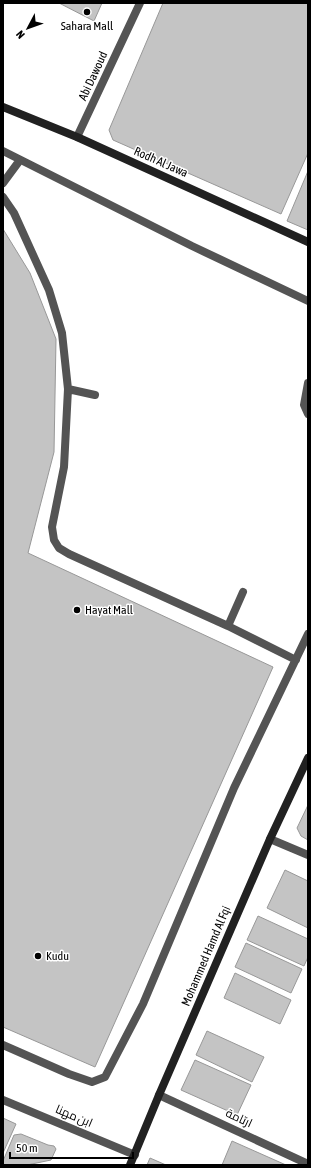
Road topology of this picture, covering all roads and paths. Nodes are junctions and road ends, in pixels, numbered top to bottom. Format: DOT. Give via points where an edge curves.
graph roads {
  1 [pos="140,3"];
  2 [pos="3,107"];
  3 [pos="77,137"];
  4 [pos="3,151"];
  5 [pos="20,160"];
  6 [pos="3,183"];
  7 [pos="3,197"];
  8 [pos="308,242"];
  9 [pos="308,301"];
  10 [pos="308,383"];
  11 [pos="68,389"];
  12 [pos="95,395"];
  13 [pos="308,414"];
  14 [pos="243,592"];
  15 [pos="228,626"];
  16 [pos="308,634"];
  17 [pos="296,660"];
  18 [pos="308,758"];
  19 [pos="270,839"];
  20 [pos="308,856"];
  21 [pos="3,1046"];
  22 [pos="159,1094"];
  23 [pos="3,1100"];
  24 [pos="135,1155"];
  25 [pos="307,1163"];
  26 [pos="130,1165"];
  1 -- 3 [label="street, Abi Dawoud"];
  2 -- 3 [label="street, Rodh Al Jawa"];
  3 -- 8 [label="street, Rodh Al Jawa"];
  4 -- 5 [label="street"];
  5 -- 6 [label="street"];
  5 -- 9 [label="street"];
  7 -- 11 [label="street" via="14,213 49,290 62,333"];
  10 -- 13 [label="street" via="304,405"];
  11 -- 12 [label="street"];
  11 -- 15 [label="street" via="64,467 52,527 54,540 59,548"];
  14 -- 15 [label="street"];
  15 -- 17 [label="street"];
  16 -- 17 [label="street"];
  17 -- 21 [label="street" via="234,788 143,1004 105,1077 92,1082"];
  18 -- 19 [label="street, Mohammed Hamd Al Fqi"];
  19 -- 20 [label="street"];
  19 -- 22 [label="street, Mohammed Hamd Al Fqi"];
  22 -- 24 [label="street, Mohammed Hamd Al Fqi"];
  22 -- 25 [label="street, ارتامة"];
  23 -- 24 [label="street, ابن مهنا"];
  24 -- 26 [label="street, Mohammed Hamd Al Fqi"];
}
